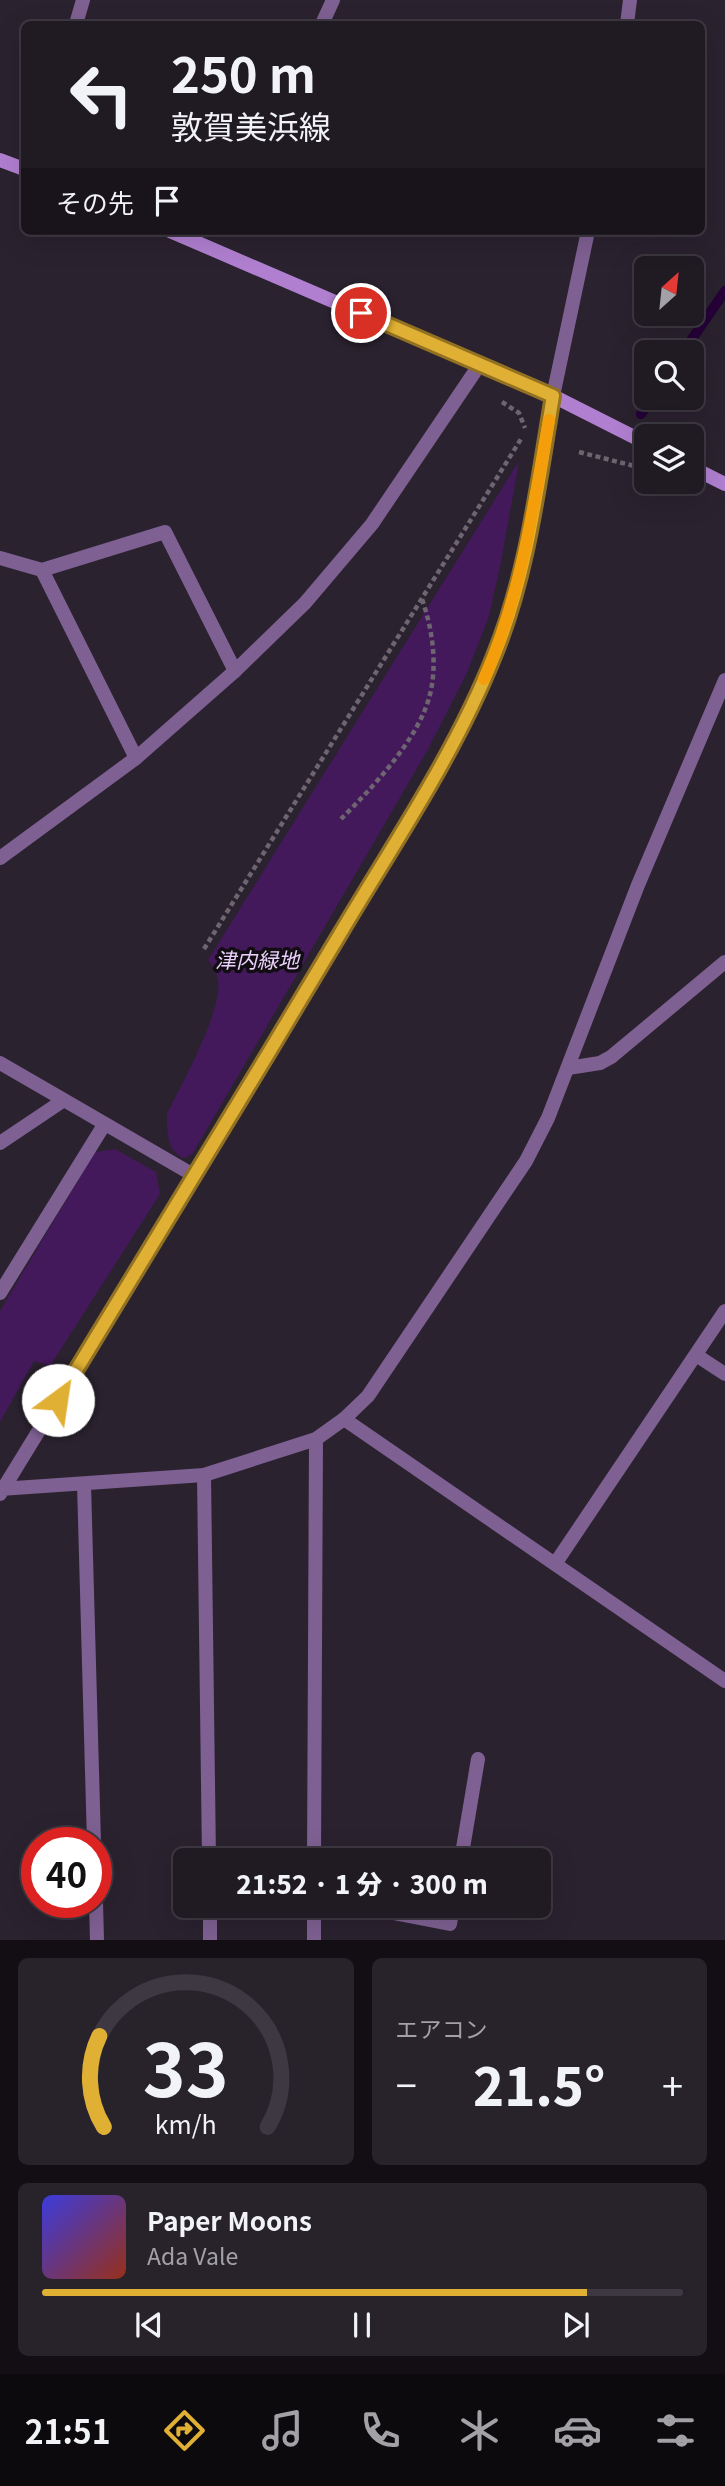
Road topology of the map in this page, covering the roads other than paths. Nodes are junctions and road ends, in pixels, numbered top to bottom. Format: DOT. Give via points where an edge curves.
graph roads {
  1 [pos="83,0"];
  2 [pos="333,0"];
  3 [pos="630,0"];
  4 [pos="77,21"];
  5 [pos="323,21"];
  6 [pos="627,21"];
  7 [pos="0,160"];
  8 [pos="21,168"];
  9 [pos="179,235"];
  10 [pos="587,235"];
  11 [pos="480,364"];
  12 [pos="553,396"];
  13 [pos="634,437"];
  14 [pos="704,474"];
  15 [pos="725,484"];
  16 [pos="0,558"];
  17 [pos="42,570"];
  18 [pos="235,671"];
  19 [pos="725,680"];
  20 [pos="136,758"];
  21 [pos="0,858"];
  22 [pos="725,962"];
  23 [pos="0,1063"];
  24 [pos="568,1068"];
  25 [pos="64,1100"];
  26 [pos="104,1125"];
  27 [pos="0,1143"];
  28 [pos="195,1176"];
  29 [pos="0,1293"];
  30 [pos="725,1311"];
  31 [pos="696,1355"];
  32 [pos="725,1374"];
  33 [pos="344,1419"];
  34 [pos="316,1440"];
  35 [pos="204,1475"];
  36 [pos="84,1484"];
  37 [pos="1,1491"];
  38 [pos="555,1564"];
  39 [pos="725,1681"];
  40 [pos="478,1759"];
  41 [pos="94,1827"];
  42 [pos="209,1848"];
  43 [pos="314,1848"];
  44 [pos="463,1848"];
  45 [pos="96,1918"];
  46 [pos="210,1918"];
  47 [pos="314,1918"];
  48 [pos="419,1918"];
  49 [pos="451,1918"];
  50 [pos="97,1940"];
  51 [pos="210,1940"];
  52 [pos="314,1940"];
  1 -- 4 [label="street"];
  2 -- 5 [label="street"];
  3 -- 6 [label="street"];
  7 -- 8 [label="main road"];
  9 -- 11 [label="main road"];
  10 -- 12 [label="street"];
  11 -- 12 [label="main road"];
  11 -- 18 [label="street" via="372,524 305,603"];
  12 -- 13 [label="main road"];
  12 -- 28 [label="street" via="514,600 481,686 438,770"];
  14 -- 15 [label="main road"];
  16 -- 17 [label="street"];
  17 -- 18 [label="street" via="165,532"];
  17 -- 20 [label="street"];
  18 -- 20 [label="street"];
  19 -- 24 [label="street" via="638,885"];
  20 -- 21 [label="street"];
  22 -- 24 [label="street" via="611,1057"];
  23 -- 25 [label="street"];
  24 -- 33 [label="street" via="526,1161 368,1396"];
  25 -- 26 [label="street"];
  25 -- 27 [label="street"];
  26 -- 28 [label="street"];
  26 -- 29 [label="street"];
  28 -- 37 [label="street"];
  30 -- 31 [label="street"];
  31 -- 32 [label="street"];
  31 -- 38 [label="street"];
  33 -- 34 [label="street"];
  33 -- 38 [label="street"];
  34 -- 35 [label="street"];
  34 -- 43 [label="street"];
  35 -- 36 [label="street"];
  35 -- 42 [label="street"];
  36 -- 37 [label="street"];
  36 -- 41 [label="street"];
  38 -- 39 [label="street"];
  40 -- 44 [label="street"];
  45 -- 50 [label="street"];
  46 -- 51 [label="street"];
  47 -- 52 [label="street"];
  48 -- 49 [label="street" via="450,1924"];
}
